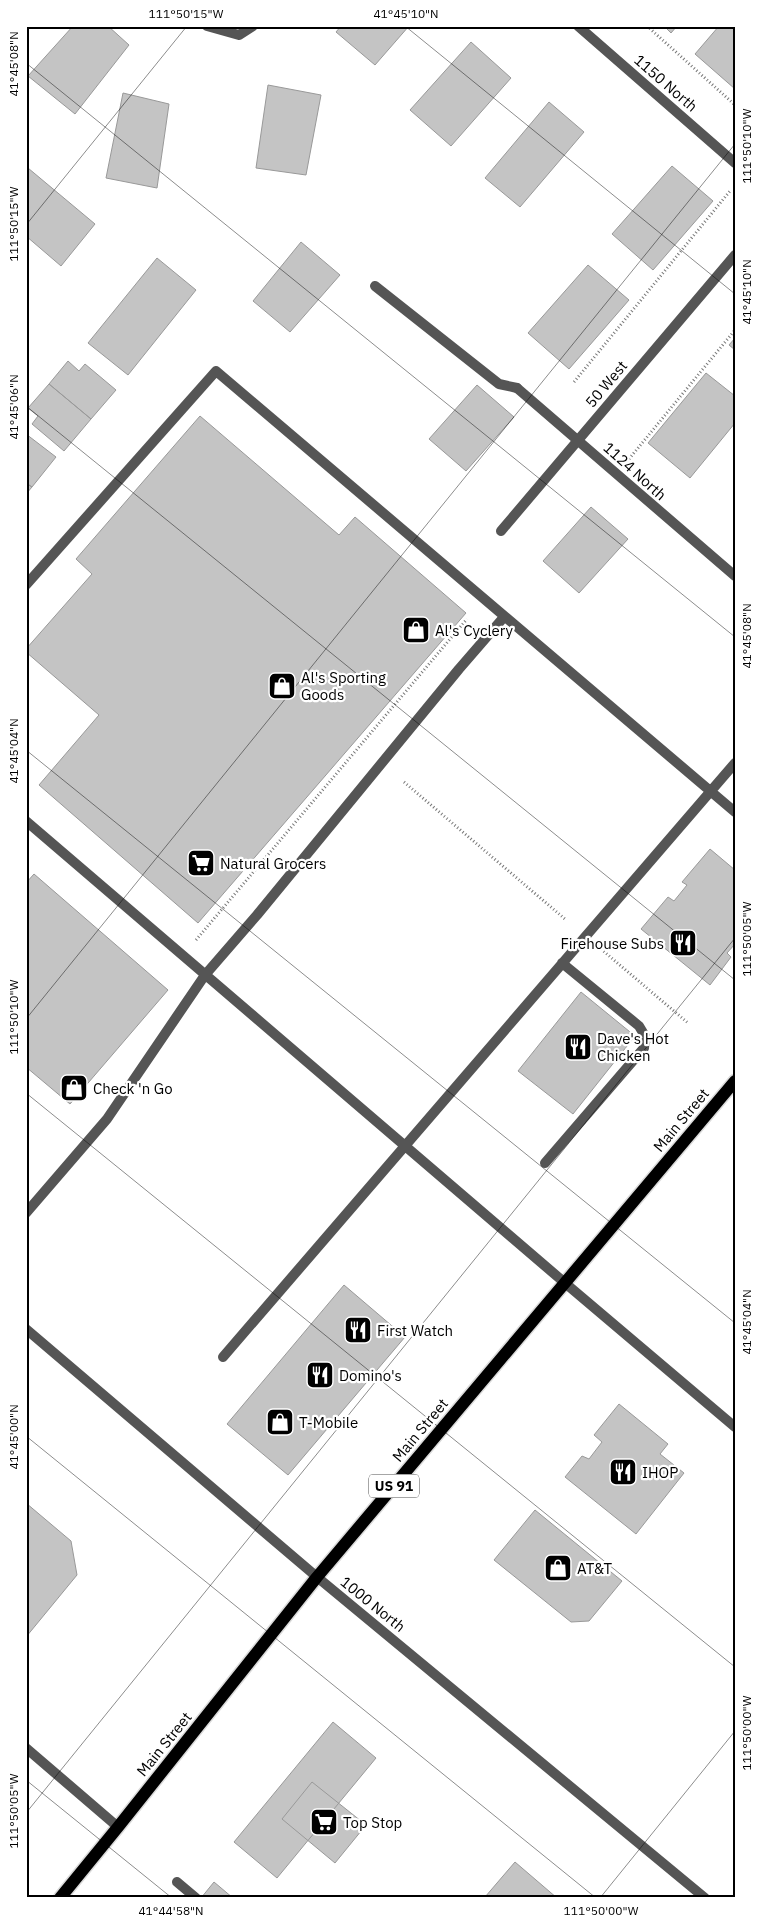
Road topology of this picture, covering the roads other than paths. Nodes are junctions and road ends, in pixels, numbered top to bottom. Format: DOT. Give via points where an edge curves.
graph roads {
  1 [pos="207,26"];
  2 [pos="253,26"];
  3 [pos="578,26"];
  4 [pos="735,163"];
  5 [pos="735,255"];
  6 [pos="375,286"];
  7 [pos="577,440"];
  8 [pos="501,531"];
  9 [pos="735,576"];
  10 [pos="26,585"];
  11 [pos="504,617"];
  12 [pos="735,762"];
  13 [pos="710,792"];
  14 [pos="735,812"];
  15 [pos="26,822"];
  16 [pos="562,964"];
  17 [pos="205,975"];
  18 [pos="735,1081"];
  19 [pos="404,1146"];
  20 [pos="545,1163"];
  21 [pos="26,1213"];
  22 [pos="565,1283"];
  23 [pos="26,1329"];
  24 [pos="223,1357"];
  25 [pos="735,1427"];
  26 [pos="317,1577"];
  27 [pos="26,1748"];
  28 [pos="118,1827"];
  29 [pos="177,1882"];
  30 [pos="60,1898"];
  31 [pos="196,1898"];
  32 [pos="705,1898"];
  1 -- 2 [label="street" via="239,36"];
  3 -- 4 [label="street, 1150 North"];
  5 -- 7 [label="street, 50 West"];
  6 -- 7 [label="street, 1124 North" via="499,384 516,388"];
  7 -- 8 [label="street, 50 West"];
  7 -- 9 [label="street, 1124 North"];
  10 -- 11 [label="street" via="216,371"];
  11 -- 13 [label="street"];
  11 -- 17 [label="street"];
  12 -- 13 [label="street"];
  13 -- 14 [label="street"];
  13 -- 16 [label="street"];
  15 -- 17 [label="street"];
  16 -- 19 [label="street"];
  16 -- 20 [label="street" via="639,1026 646,1036 644,1048"];
  17 -- 19 [label="street"];
  17 -- 21 [label="street" via="107,1119"];
  18 -- 22 [label="main road, Main Street / US 91"];
  19 -- 22 [label="street"];
  19 -- 24 [label="street"];
  22 -- 25 [label="street"];
  22 -- 26 [label="main road, Main Street / US 91"];
  23 -- 26 [label="street, 1000 North"];
  26 -- 28 [label="main road, Main Street / US 91"];
  26 -- 32 [label="street, 1000 North"];
  27 -- 28 [label="street"];
  28 -- 30 [label="main road, Main Street / US 91"];
  29 -- 31 [label="street"];
}
